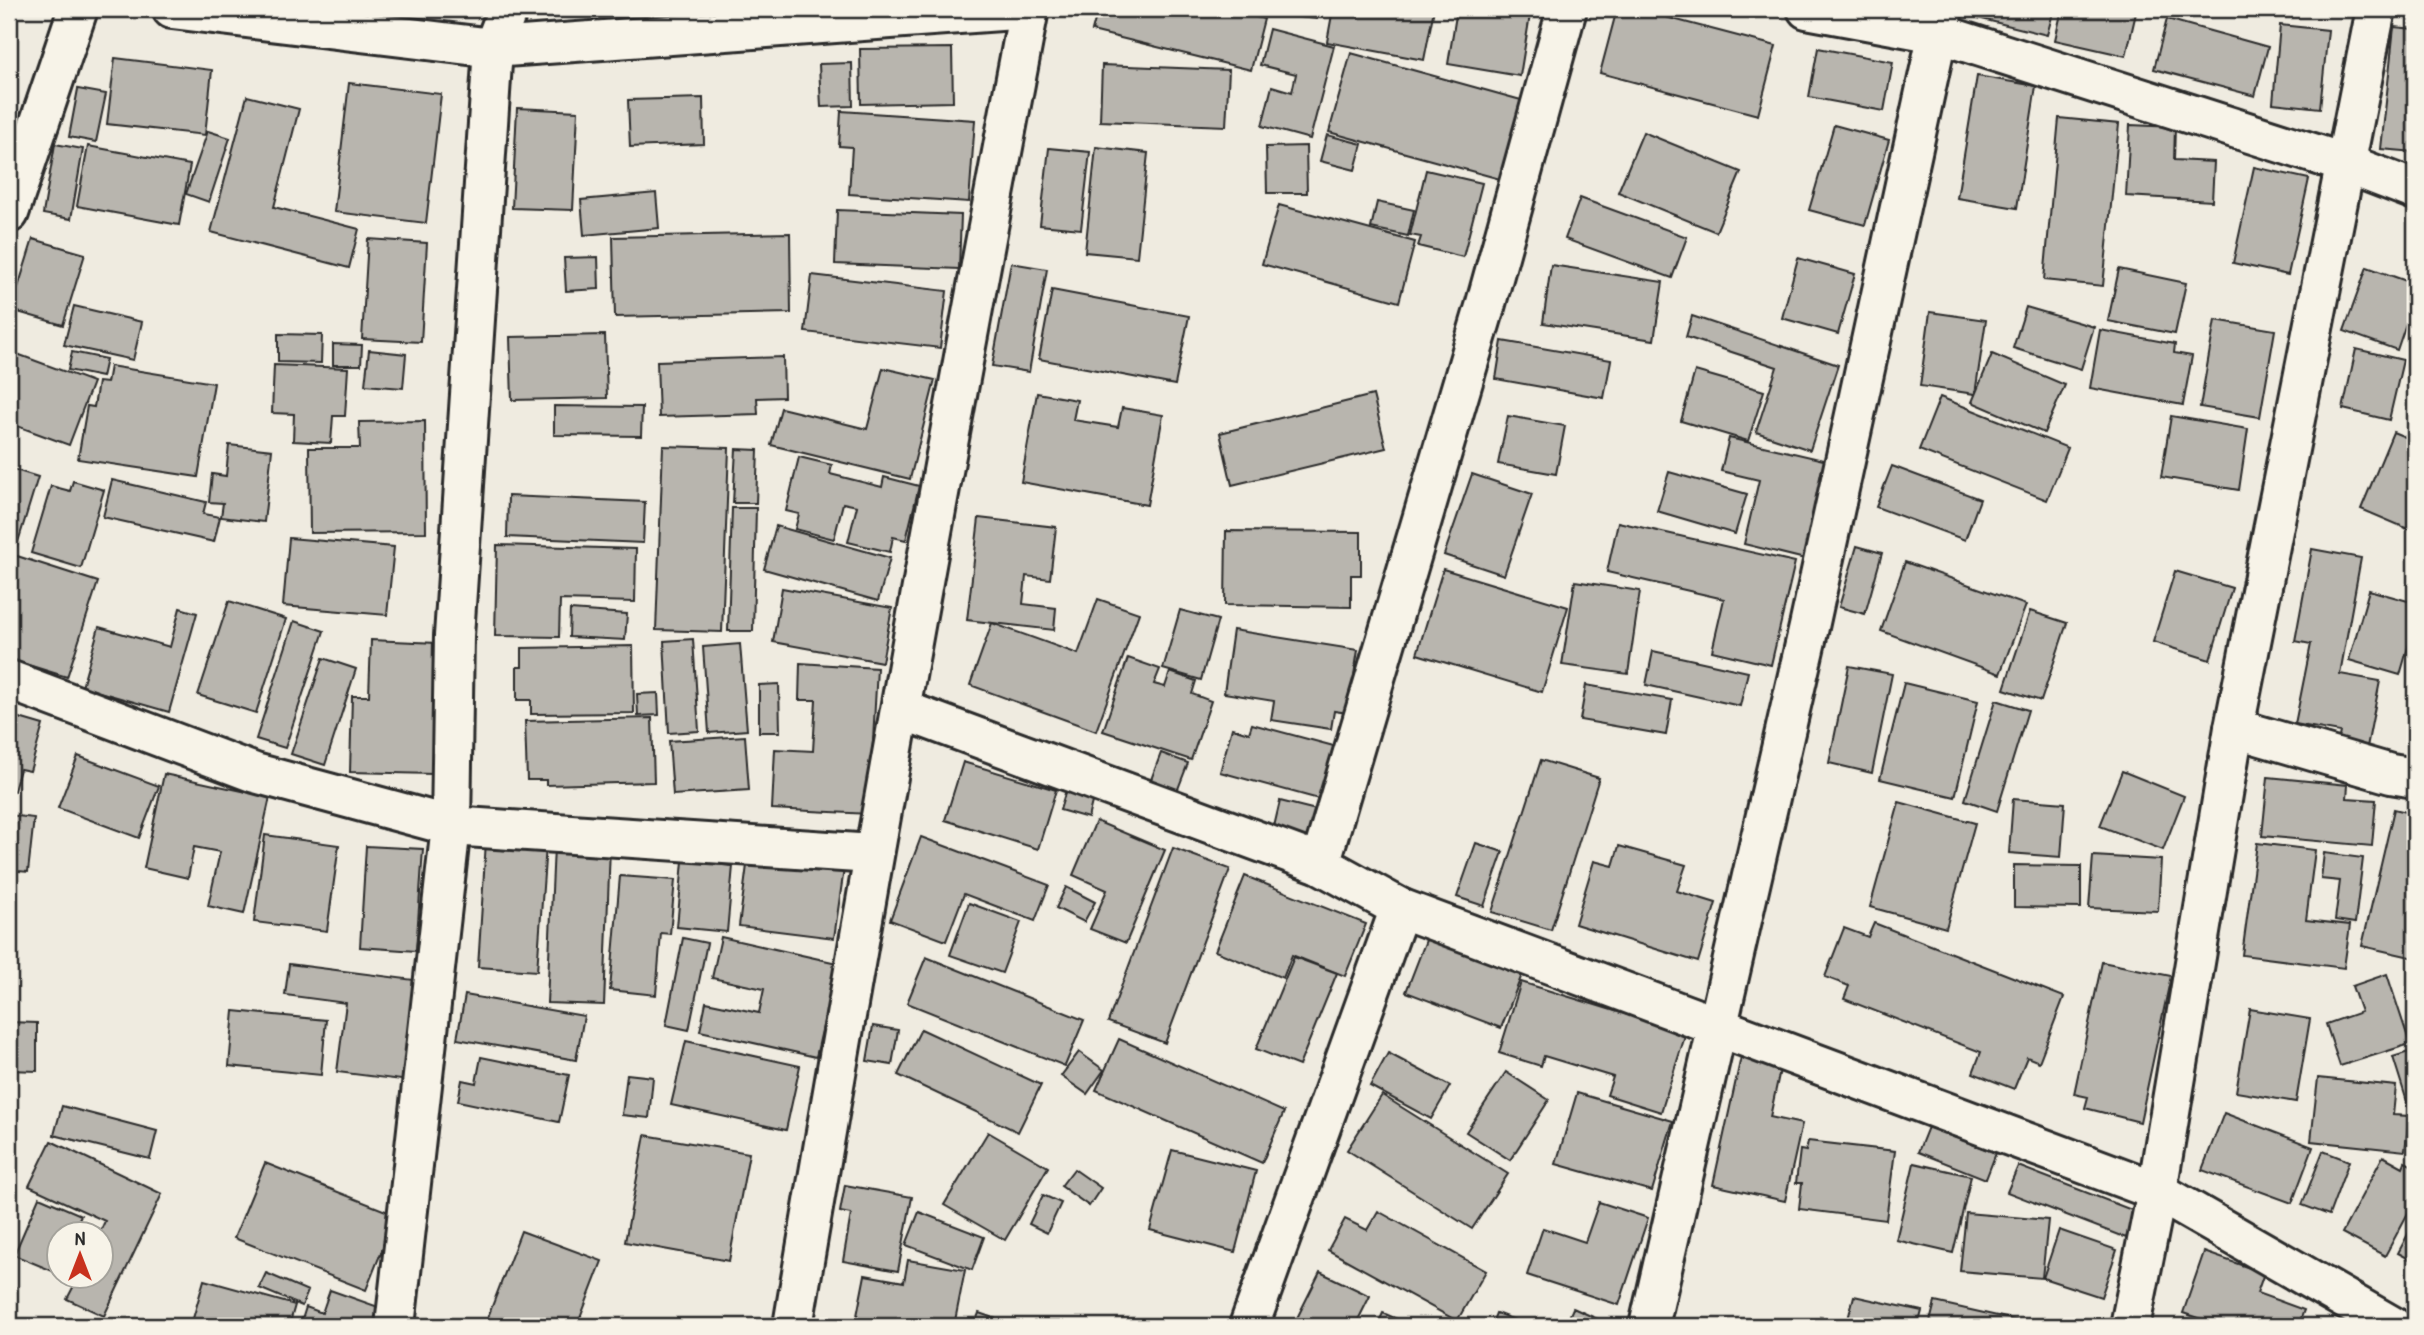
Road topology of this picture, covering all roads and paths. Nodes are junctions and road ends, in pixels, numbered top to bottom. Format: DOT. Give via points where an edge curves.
graph roads {
  1 [pos="78,9"];
  2 [pos="172,9"];
  3 [pos="508,9"];
  4 [pos="1029,9"];
  5 [pos="1567,9"];
  6 [pos="1807,9"];
  7 [pos="2376,9"];
  8 [pos="1940,21"];
  9 [pos="492,48"];
  10 [pos="2347,164"];
  11 [pos="2415,190"];
  12 [pos="9,213"];
  13 [pos="9,680"];
  14 [pos="902,710"];
  15 [pos="2234,729"];
  16 [pos="2415,778"];
  17 [pos="451,826"];
  18 [pos="873,854"];
  19 [pos="1320,864"];
  20 [pos="1400,908"];
  21 [pos="1717,1025"];
  22 [pos="2157,1191"];
  23 [pos="395,1326"];
  24 [pos="793,1326"];
  25 [pos="1249,1326"];
  26 [pos="1649,1326"];
  27 [pos="2130,1326"];
  28 [pos="2392,1326"];
  1 -- 12 [label="street"];
  2 -- 9 [label="street"];
  3 -- 9 [label="street"];
  4 -- 9 [label="street"];
  4 -- 14 [label="street"];
  5 -- 19 [label="street" via="1485,307"];
  6 -- 8 [label="street"];
  7 -- 10 [label="street"];
  8 -- 10 [label="street"];
  8 -- 21 [label="street" via="1810,627"];
  9 -- 17 [label="street" via="454,636"];
  10 -- 11 [label="street"];
  10 -- 15 [label="street"];
  13 -- 17 [label="street" via="255,772"];
  14 -- 18 [label="street"];
  14 -- 19 [label="street"];
  15 -- 16 [label="street"];
  15 -- 22 [label="street"];
  17 -- 18 [label="street"];
  17 -- 23 [label="street"];
  18 -- 24 [label="street"];
  19 -- 20 [label="street"];
  20 -- 21 [label="street"];
  20 -- 25 [label="street"];
  21 -- 22 [label="street"];
  21 -- 26 [label="street"];
  22 -- 27 [label="street"];
  22 -- 28 [label="street"];
}
